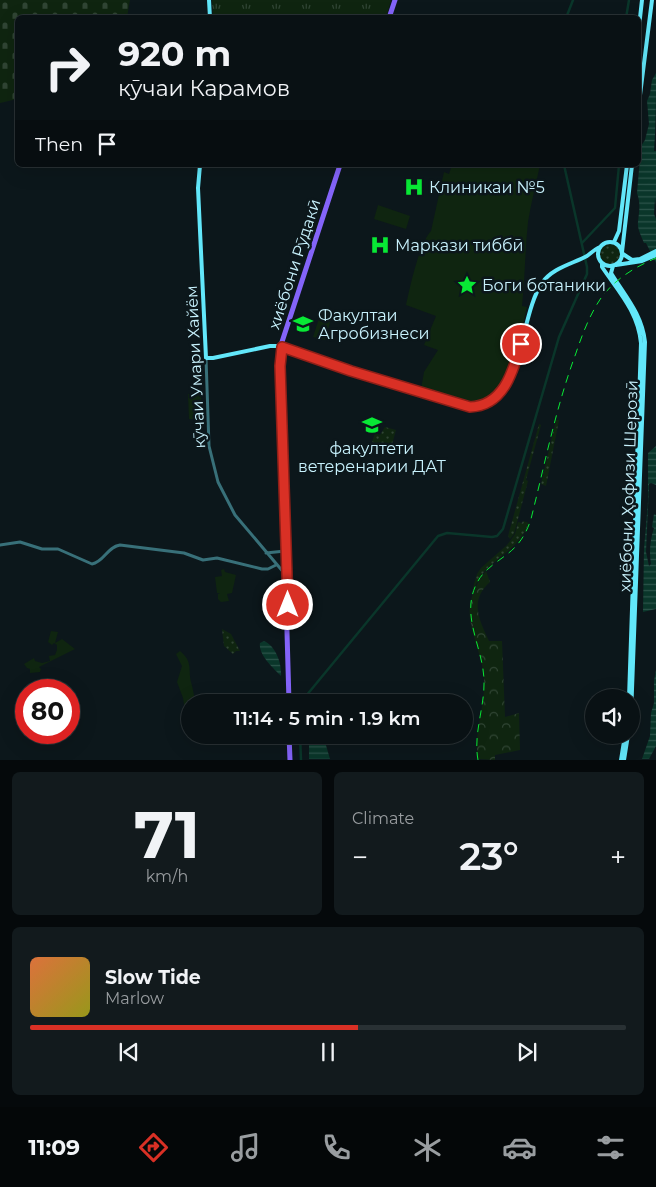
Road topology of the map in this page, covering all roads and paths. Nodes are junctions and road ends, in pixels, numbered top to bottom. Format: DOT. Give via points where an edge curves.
graph roads {
  1 [pos="208,0"];
  2 [pos="396,0"];
  3 [pos="642,0"];
  4 [pos="652,0"];
  5 [pos="210,15"];
  6 [pos="391,15"];
  7 [pos="640,15"];
  8 [pos="646,54"];
  9 [pos="641,56"];
  10 [pos="641,89"];
  11 [pos="200,167"];
  12 [pos="340,167"];
  13 [pos="627,167"];
  14 [pos="632,167"];
  15 [pos="614,242"];
  16 [pos="600,247"];
  17 [pos="656,251"];
  18 [pos="622,253"];
  19 [pos="588,255"];
  20 [pos="656,255"];
  21 [pos="598,257"];
  22 [pos="648,257"];
  23 [pos="602,264"];
  24 [pos="615,266"];
  25 [pos="281,347"];
  26 [pos="643,352"];
  27 [pos="206,358"];
  28 [pos="0,545"];
  29 [pos="286,551"];
  30 [pos="266,553"];
  31 [pos="276,565"];
  32 [pos="287,577"];
  33 [pos="629,689"];
  34 [pos="632,689"];
  35 [pos="289,694"];
  36 [pos="289,744"];
  37 [pos="625,744"];
  38 [pos="290,760"];
  39 [pos="622,760"];
  1 -- 5 [label="main road"];
  2 -- 6 [label="highway"];
  3 -- 7 [label="main road"];
  4 -- 8 [label="main road"];
  8 -- 9 [label="main road"];
  8 -- 10 [label="main road"];
  11 -- 27 [label="main road, кӯчаи Умари Хайём" via="198,188"];
  12 -- 25 [label="highway"];
  13 -- 15 [label="main road" via="619,231"];
  14 -- 18 [label="main road"];
  15 -- 16 [label="main road"];
  15 -- 18 [label="main road"];
  16 -- 19 [label="main road"];
  16 -- 21 [label="main road"];
  17 -- 22 [label="main road"];
  18 -- 22 [label="main road" via="632,260"];
  18 -- 24 [label="main road"];
  19 -- 21 [label="main road"];
  19 -- 25 [label="main road" via="553,272 541,285 508,381 500,394 484,404 464,406"];
  20 -- 22 [label="main road"];
  21 -- 23 [label="main road, хиёбони Ҳофизи Шерозӣ"];
  22 -- 24 [label="main road"];
  23 -- 24 [label="main road"];
  23 -- 26 [label="main road, хиёбони Ҳофизи Шерозӣ" via="638,322"];
  24 -- 26 [label="main road, хиёбони Ҳофизи Шерозӣ" via="611,274 636,311 644,331"];
  25 -- 27 [label="main road" via="270,346"];
  25 -- 29 [label="highway"];
  26 -- 33 [label="main road, хиёбони Ҳофизи Шерозӣ"];
  26 -- 34 [label="main road, хиёбони Ҳофизи Шерозӣ"];
  27 -- 30 [label="street, кӯчаи Умари Хайём" via="209,446 218,482 235,515"];
  28 -- 31 [label="street" via="23,542 42,549 59,550 92,564 114,546 129,545 184,553 203,560 223,559 265,570"];
  29 -- 30 [label="street"];
  29 -- 32 [label="highway"];
  30 -- 31 [label="street, кӯчаи Умари Хайём"];
  31 -- 32 [label="street, кӯчаи Умари Хайём"];
  32 -- 35 [label="highway"];
  36 -- 38 [label="highway"];
  37 -- 39 [label="main road"];
}
